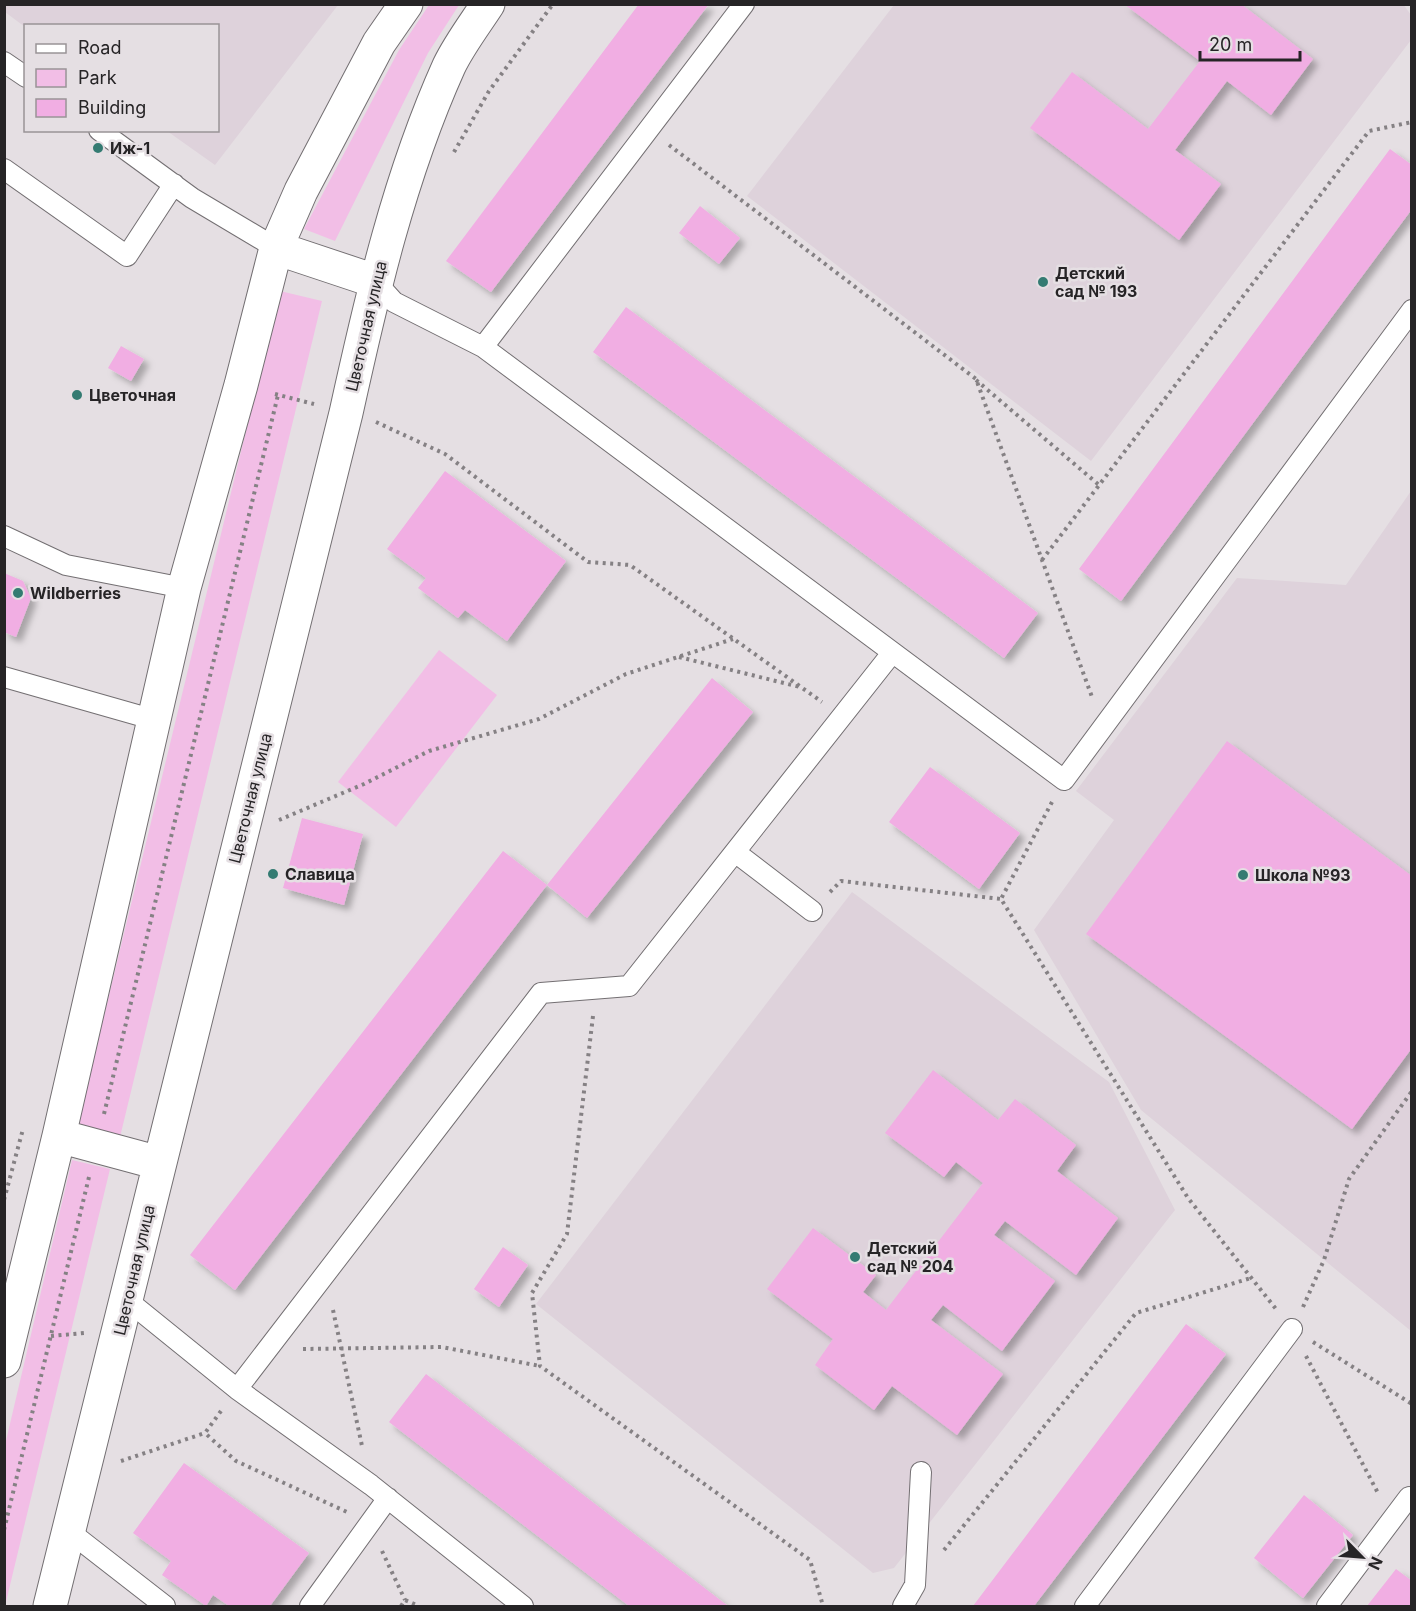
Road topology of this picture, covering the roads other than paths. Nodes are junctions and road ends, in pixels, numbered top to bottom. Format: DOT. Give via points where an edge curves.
graph roads {
  1 [pos="406,4"];
  2 [pos="488,4"];
  3 [pos="744,4"];
  4 [pos="4,62"];
  5 [pos="24,76"];
  6 [pos="102,132"];
  7 [pos="4,169"];
  8 [pos="174,184"];
  9 [pos="276,248"];
  10 [pos="375,281"];
  11 [pos="1412,310"];
  12 [pos="483,347"];
  13 [pos="4,536"];
  14 [pos="184,588"];
  15 [pos="892,652"];
  16 [pos="4,677"];
  17 [pos="154,720"];
  18 [pos="735,852"];
  19 [pos="812,911"];
  20 [pos="59,1136"];
  21 [pos="159,1163"];
  22 [pos="128,1300"];
  23 [pos="9,1323"];
  24 [pos="1292,1329"];
  25 [pos="4,1361"];
  26 [pos="237,1389"];
  27 [pos="921,1472"];
  28 [pos="388,1498"];
  29 [pos="1412,1499"];
  30 [pos="70,1532"];
  31 [pos="50,1606"];
  32 [pos="165,1606"];
  33 [pos="310,1606"];
  34 [pos="523,1606"];
  35 [pos="903,1606"];
  36 [pos="1085,1606"];
  37 [pos="1327,1606"];
  1 -- 9 [label="street" via="379,43 301,191"];
  2 -- 10 [label="street, Цветочная улица" via="450,64 408,174"];
  3 -- 12 [label="lane"];
  4 -- 5 [label="lane"];
  6 -- 8 [label="lane"];
  7 -- 8 [label="lane" via="127,256"];
  8 -- 9 [label="lane"];
  9 -- 10 [label="street"];
  9 -- 14 [label="street"];
  10 -- 12 [label="lane" via="394,302"];
  10 -- 21 [label="street, Цветочная улица" via="346,413"];
  11 -- 15 [label="lane" via="1064,780"];
  12 -- 15 [label="lane"];
  13 -- 14 [label="lane" via="66,565"];
  14 -- 17 [label="street"];
  15 -- 18 [label="lane"];
  16 -- 17 [label="lane"];
  17 -- 20 [label="street"];
  18 -- 19 [label="lane"];
  18 -- 26 [label="lane" via="629,986 541,993"];
  20 -- 21 [label="street"];
  20 -- 23 [label="street"];
  21 -- 22 [label="street, Цветочная улица"];
  22 -- 26 [label="lane"];
  22 -- 30 [label="street, Цветочная улица"];
  23 -- 25 [label="street"];
  24 -- 36 [label="lane"];
  26 -- 28 [label="lane"];
  27 -- 35 [label="lane" via="915,1585"];
  28 -- 33 [label="lane"];
  28 -- 34 [label="lane"];
  29 -- 37 [label="lane" via="1409,1497"];
  30 -- 31 [label="street, Цветочная улица"];
  30 -- 32 [label="lane"];
}
